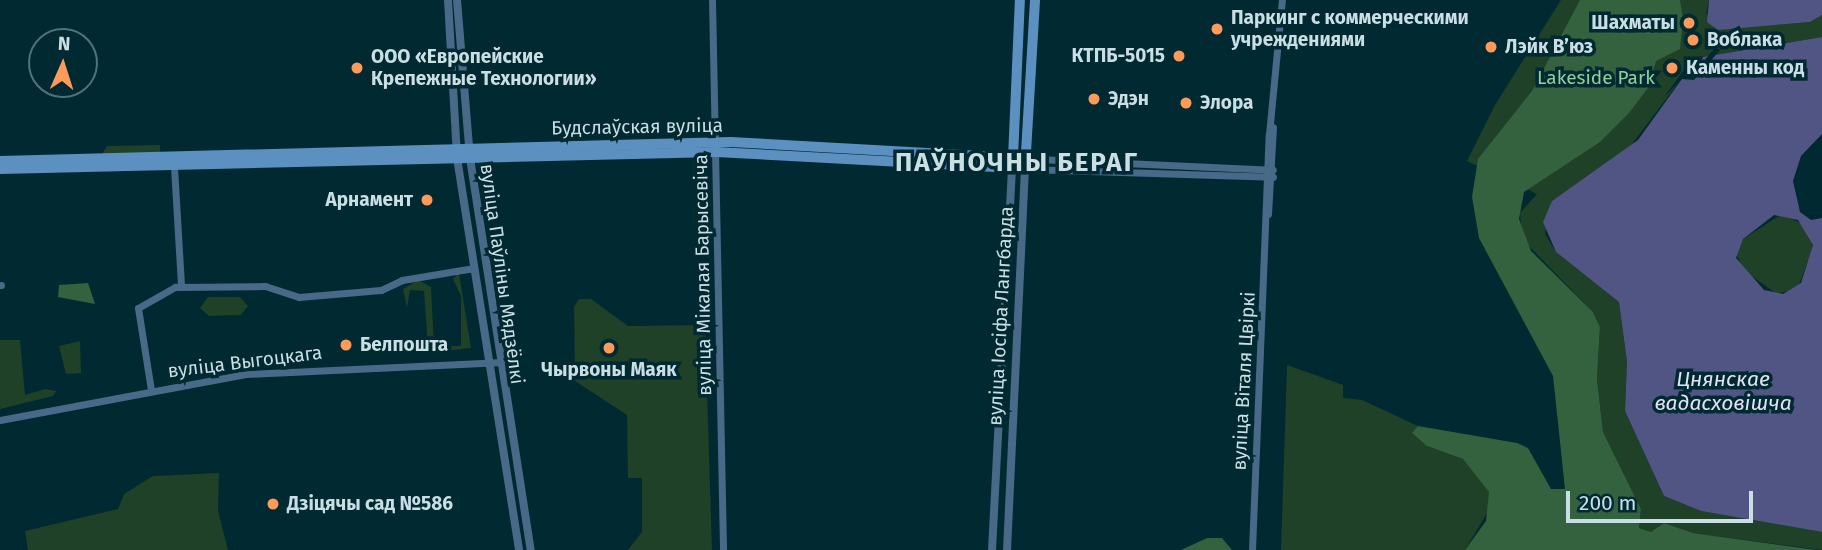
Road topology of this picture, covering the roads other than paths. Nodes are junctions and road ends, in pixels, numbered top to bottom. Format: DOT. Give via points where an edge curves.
graph roads {
  1 [pos="448,0"];
  2 [pos="457,0"];
  3 [pos="712,0"];
  4 [pos="1020,0"];
  5 [pos="1035,0"];
  6 [pos="1282,0"];
  7 [pos="716,147"];
  8 [pos="469,153"];
  9 [pos="457,154"];
  10 [pos="0,161"];
  11 [pos="1012,163"];
  12 [pos="1026,164"];
  13 [pos="174,167"];
  14 [pos="0,169"];
  15 [pos="1270,174"];
  16 [pos="474,268"];
  17 [pos="181,286"];
  18 [pos="494,362"];
  19 [pos="150,390"];
  20 [pos="0,421"];
  21 [pos="519,550"];
  22 [pos="531,550"];
  23 [pos="723,550"];
  24 [pos="992,550"];
  25 [pos="1007,550"];
  26 [pos="1252,550"];
  1 -- 9 [label="street, вуліца Паўліны Мядзёлкі"];
  2 -- 8 [label="street, вуліца Паўліны Мядзёлкі"];
  3 -- 7 [label="street, вуліца Мікалая Барысевіча"];
  4 -- 11 [label="main road, вуліца Іосіфа Лангбарда"];
  5 -- 12 [label="main road, вуліца Іосіфа Лангбарда"];
  6 -- 15 [label="street, вуліца Віталя Цвіркі"];
  7 -- 8 [label="main road, Будслаўская вуліца"];
  7 -- 11 [label="main road, Будслаўская вуліца"];
  7 -- 23 [label="street, вуліца Мікалая Барысевіча"];
  8 -- 9 [label="main road, Будслаўская вуліца"];
  8 -- 18 [label="street, вуліца Паўліны Мядзёлкі"];
  9 -- 10 [label="main road, Будслаўская вуліца"];
  9 -- 13 [label="main road, Будслаўская вуліца"];
  9 -- 16 [label="street, вуліца Паўліны Мядзёлкі"];
  11 -- 12 [label="main road, Будслаўская вуліца"];
  11 -- 24 [label="street, вуліца Іосіфа Лангбарда"];
  12 -- 15 [label="street, Будслаўская вуліца"];
  12 -- 25 [label="street, вуліца Іосіфа Лангбарда"];
  13 -- 14 [label="main road, Будслаўская вуліца"];
  13 -- 17 [label="street"];
  15 -- 26 [label="street, вуліца Віталя Цвіркі"];
  16 -- 17 [label="street" via="402,280 380,290 299,297 265,286"];
  16 -- 18 [label="street, вуліца Паўліны Мядзёлкі"];
  17 -- 19 [label="street" via="138,308"];
  18 -- 19 [label="street, вуліца Выгоцкага" via="294,369"];
  18 -- 21 [label="street, вуліца Паўліны Мядзёлкі"];
  18 -- 22 [label="street, вуліца Паўліны Мядзёлкі"];
  19 -- 20 [label="street, вуліца Выгоцкага"];
}
